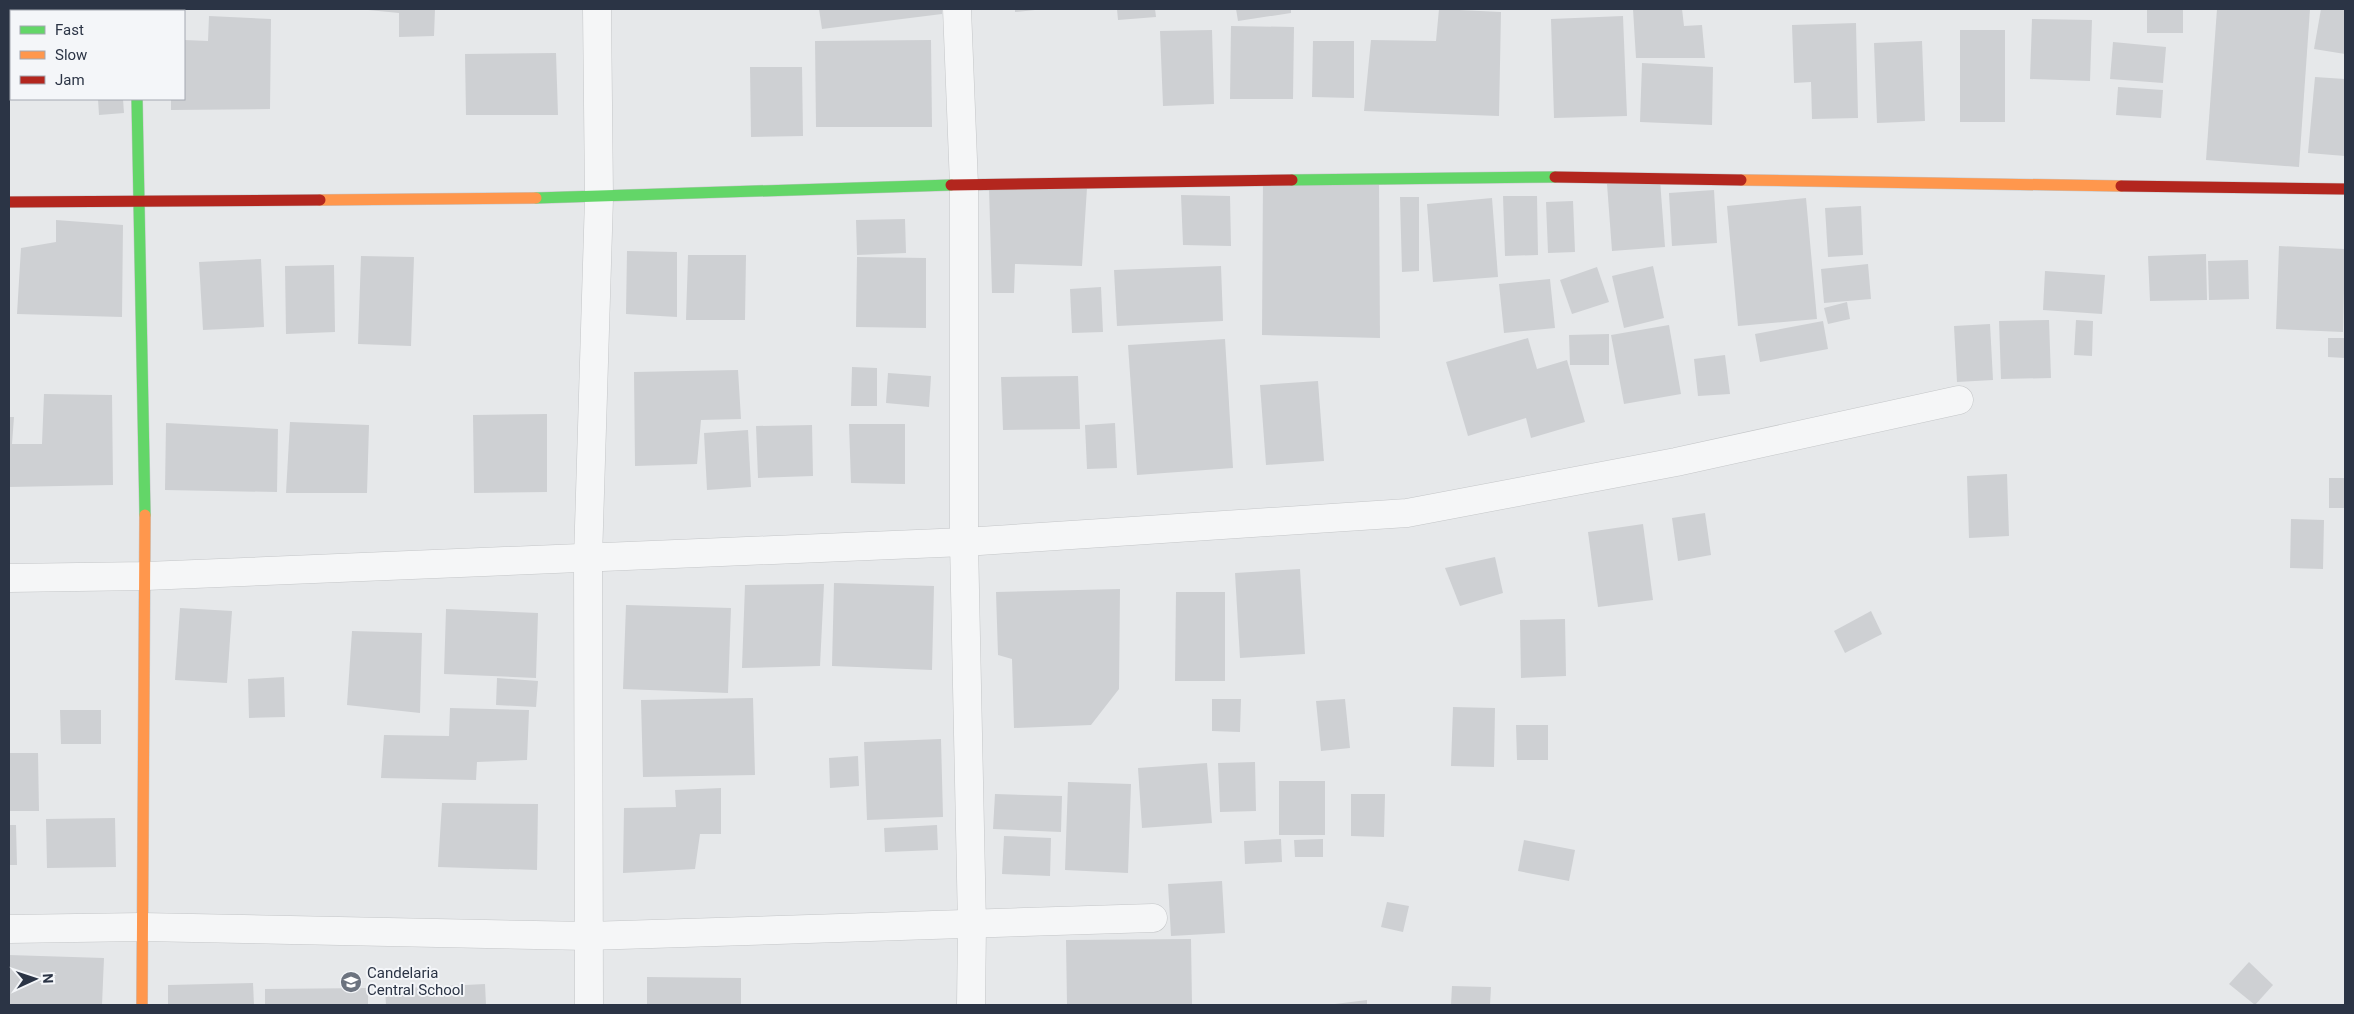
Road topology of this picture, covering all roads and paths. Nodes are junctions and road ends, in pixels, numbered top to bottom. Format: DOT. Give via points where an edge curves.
graph roads {
  1 [pos="597,9"];
  2 [pos="957,9"];
  3 [pos="137,100"];
  4 [pos="964,185"];
  5 [pos="2345,189"];
  6 [pos="599,198"];
  7 [pos="9,202"];
  8 [pos="140,202"];
  9 [pos="1960,400"];
  10 [pos="964,542"];
  11 [pos="588,559"];
  12 [pos="146,576"];
  13 [pos="9,578"];
  14 [pos="1152,918"];
  15 [pos="972,925"];
  16 [pos="142,927"];
  17 [pos="9,929"];
  18 [pos="588,936"];
  19 [pos="142,1005"];
  20 [pos="589,1005"];
  21 [pos="971,1005"];
  1 -- 6 [label="street"];
  2 -- 4 [label="street"];
  3 -- 8 [label="street"];
  4 -- 5 [label="street" via="1506,176"];
  4 -- 6 [label="street"];
  4 -- 10 [label="street"];
  6 -- 8 [label="street"];
  6 -- 11 [label="street"];
  7 -- 8 [label="street"];
  8 -- 12 [label="street"];
  9 -- 10 [label="street" via="1676,462 1407,513"];
  10 -- 11 [label="street"];
  10 -- 15 [label="street"];
  11 -- 12 [label="street"];
  11 -- 18 [label="street"];
  12 -- 13 [label="street"];
  12 -- 16 [label="street"];
  14 -- 15 [label="street"];
  15 -- 18 [label="street"];
  15 -- 21 [label="street"];
  16 -- 17 [label="street"];
  16 -- 18 [label="street"];
  16 -- 19 [label="street"];
  18 -- 20 [label="street"];
}
